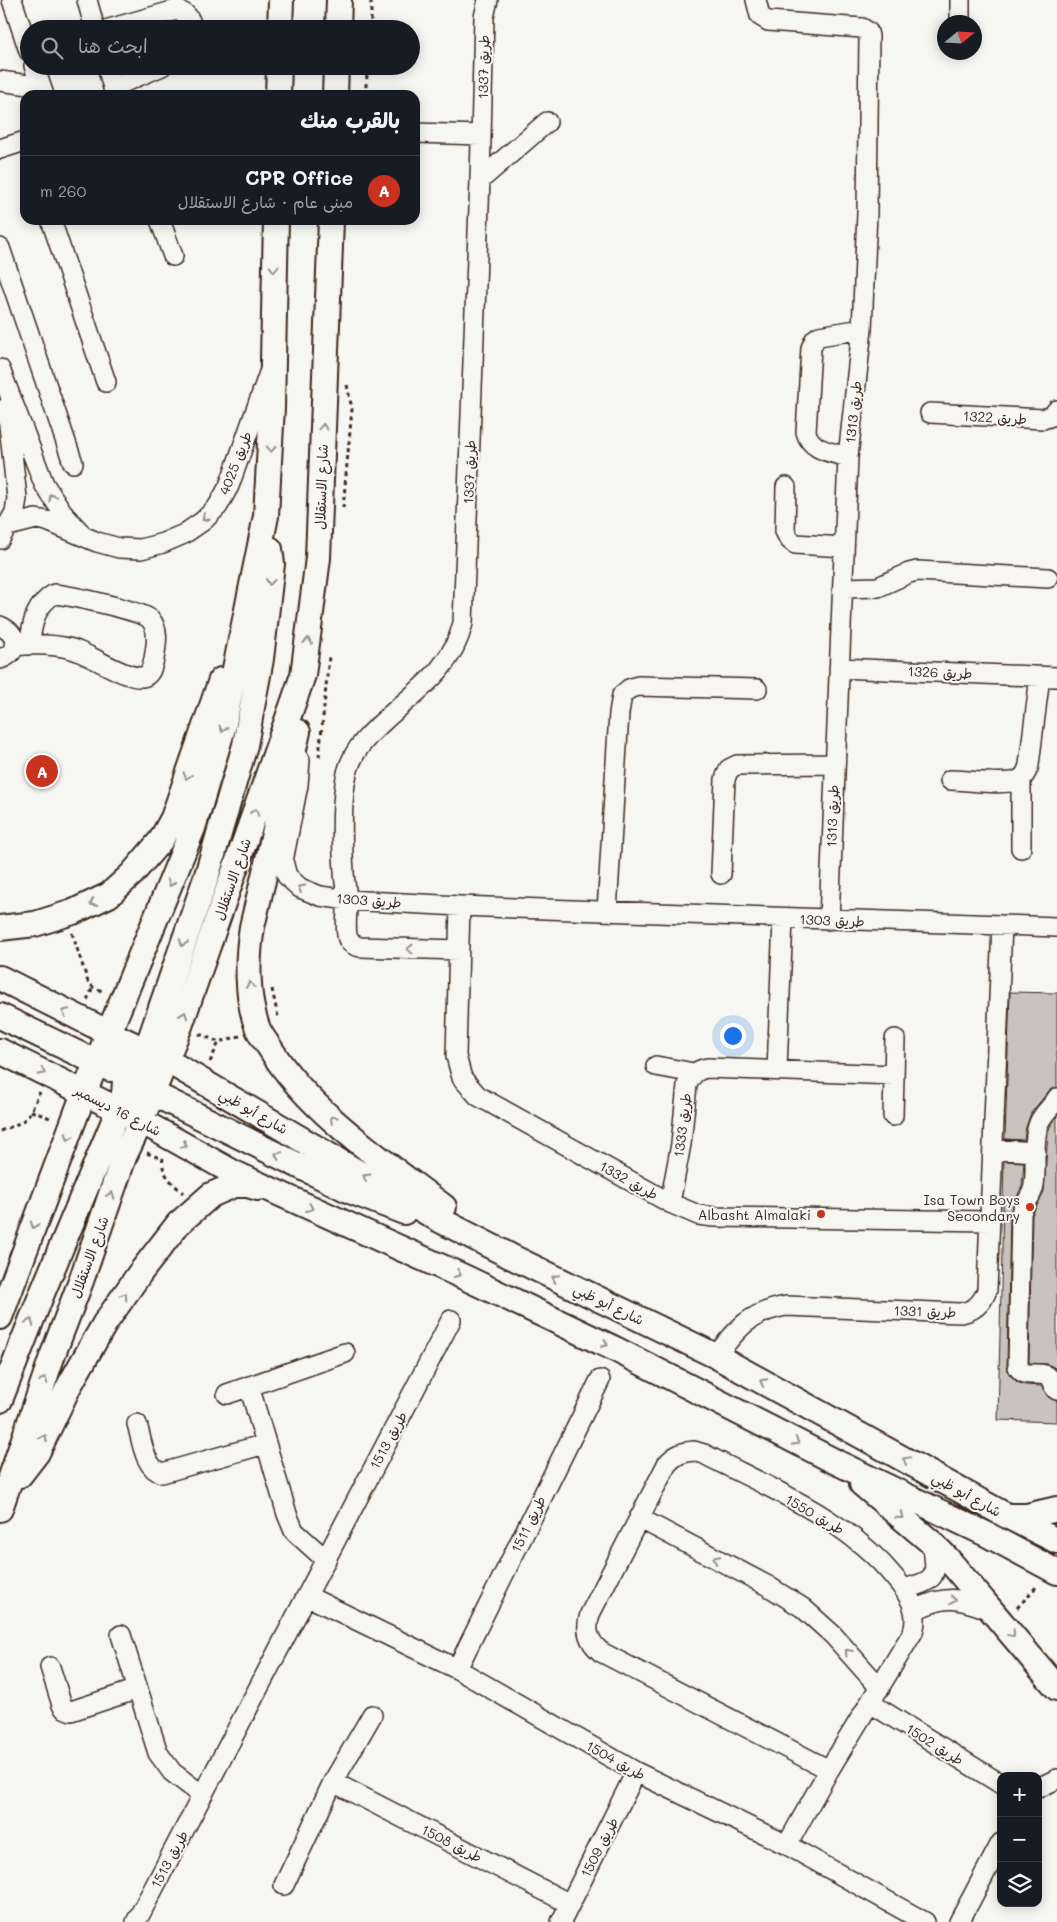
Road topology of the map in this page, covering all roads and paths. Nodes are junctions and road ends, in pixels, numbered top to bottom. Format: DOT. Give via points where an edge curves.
graph roads {
  1 [pos="12,0"];
  2 [pos="87,0"];
  3 [pos="281,0"];
  4 [pos="339,0"];
  5 [pos="371,0"];
  6 [pos="488,0"];
  7 [pos="756,0"];
  8 [pos="960,0"];
  9 [pos="960,15"];
  10 [pos="93,20"];
  11 [pos="141,20"];
  12 [pos="191,20"];
  13 [pos="280,20"];
  14 [pos="338,20"];
  15 [pos="371,20"];
  16 [pos="20,24"];
  17 [pos="37,75"];
  18 [pos="109,75"];
  19 [pos="145,75"];
  20 [pos="279,75"];
  21 [pos="336,75"];
  22 [pos="367,75"];
  23 [pos="0,81"];
  24 [pos="39,90"];
  25 [pos="42,90"];
  26 [pos="114,90"];
  27 [pos="116,90"];
  28 [pos="278,90"];
  29 [pos="335,90"];
  30 [pos="366,90"];
  31 [pos="547,122"];
  32 [pos="420,133"];
  33 [pos="481,135"];
  34 [pos="20,143"];
  35 [pos="0,149"];
  36 [pos="480,180"];
  37 [pos="53,225"];
  38 [pos="162,225"];
  39 [pos="276,225"];
  40 [pos="331,225"];
  41 [pos="0,248"];
  42 [pos="173,256"];
  43 [pos="862,329"];
  44 [pos="272,362"];
  45 [pos="2,374"];
  46 [pos="106,382"];
  47 [pos="1057,410"];
  48 [pos="930,413"];
  49 [pos="848,457"];
  50 [pos="73,463"];
  51 [pos="786,487"];
  52 [pos="266,516"];
  53 [pos="4,532"];
  54 [pos="82,534"];
  55 [pos="844,547"];
  56 [pos="1048,578"];
  57 [pos="842,588"];
  58 [pos="250,598"];
  59 [pos="0,626"];
  60 [pos="22,645"];
  61 [pos="0,659"];
  62 [pos="839,668"];
  63 [pos="304,675"];
  64 [pos="1049,677"];
  65 [pos="757,689"];
  66 [pos="298,730"];
  67 [pos="834,764"];
  68 [pos="1021,779"];
  69 [pos="950,780"];
  70 [pos="1021,848"];
  71 [pos="720,874"];
  72 [pos="347,900"];
  73 [pos="460,906"];
  74 [pos="607,910"];
  75 [pos="783,918"];
  76 [pos="829,920"];
  77 [pos="1002,926"];
  78 [pos="0,928"];
  79 [pos="1055,930"];
  80 [pos="459,950"];
  81 [pos="0,978"];
  82 [pos="0,1016"];
  83 [pos="108,1034"];
  84 [pos="895,1039"];
  85 [pos="0,1051"];
  86 [pos="156,1056"];
  87 [pos="97,1062"];
  88 [pos="656,1066"];
  89 [pos="777,1070"];
  90 [pos="694,1074"];
  91 [pos="894,1075"];
  92 [pos="133,1089"];
  93 [pos="84,1093"];
  94 [pos="1057,1098"];
  95 [pos="893,1116"];
  96 [pos="141,1121"];
  97 [pos="993,1149"];
  98 [pos="1036,1152"];
  99 [pos="234,1173"];
  100 [pos="281,1195"];
  101 [pos="670,1202"];
  102 [pos="436,1218"];
  103 [pos="990,1221"];
  104 [pos="510,1256"];
  105 [pos="0,1317"];
  106 [pos="452,1320"];
  107 [pos="345,1353"];
  108 [pos="716,1356"];
  109 [pos="600,1380"];
  110 [pos="249,1386"];
  111 [pos="1057,1390"];
  112 [pos="227,1394"];
  113 [pos="0,1400"];
  114 [pos="137,1424"];
  115 [pos="265,1444"];
  116 [pos="836,1462"];
  117 [pos="4,1501"];
  118 [pos="1057,1509"];
  119 [pos="1007,1516"];
  120 [pos="639,1518"];
  121 [pos="1057,1541"];
  122 [pos="932,1544"];
  123 [pos="326,1560"];
  124 [pos="1054,1570"];
  125 [pos="904,1589"];
  126 [pos="307,1596"];
  127 [pos="915,1610"];
  128 [pos="997,1616"];
  129 [pos="121,1634"];
  130 [pos="50,1668"];
  131 [pos="457,1670"];
  132 [pos="1057,1688"];
  133 [pos="138,1689"];
  134 [pos="875,1696"];
  135 [pos="372,1715"];
  136 [pos="829,1770"];
  137 [pos="636,1772"];
  138 [pos="997,1781"];
  139 [pos="333,1782"];
  140 [pos="202,1795"];
  141 [pos="787,1845"];
  142 [pos="997,1851"];
  143 [pos="284,1885"];
  144 [pos="570,1904"];
  145 [pos="136,1922"];
  146 [pos="561,1922"];
  147 [pos="925,1922"];
  148 [pos="960,1922"];
  1 -- 16 [label="street"];
  2 -- 10 [label="street"];
  3 -- 13 [label="main road"];
  4 -- 14 [label="main road"];
  5 -- 15 [label="path"];
  6 -- 33 [label="street, طريق 1337" via="484,17"];
  7 -- 43 [label="street, طريق 1313" via="760,16 768,21 862,28 870,36"];
  8 -- 9 [label="street"];
  11 -- 12 [label="street" via="176,10 184,12"];
  17 -- 25 [label="street"];
  18 -- 26 [label="street"];
  19 -- 27 [label="street"];
  20 -- 28 [label="main road"];
  21 -- 29 [label="main road"];
  22 -- 30 [label="path"];
  23 -- 24 [label="street" via="30,85"];
  31 -- 36 [label="street"];
  32 -- 33 [label="street"];
  33 -- 36 [label="street, طريق 1337"];
  34 -- 35 [label="street"];
  36 -- 72 [label="street, طريق 1337" via="463,623 456,646 443,666 371,733 351,762 345,785 343,822"];
  37 -- 46 [label="street"];
  38 -- 42 [label="street"];
  39 -- 44 [label="main road, one-way"];
  63 -- 40 [label="main road, شارع الاستقلال, one-way" via="318,558"];
  41 -- 50 [label="street"];
  43 -- 49 [label="street, طريق 1313"];
  43 -- 49 [label="street" via="819,336 811,348 807,437 817,448"];
  44 -- 52 [label="main road, one-way"];
  44 -- 54 [label="street, طريق 4025, one-way" via="229,486 218,506 203,521 184,534 141,549 119,548"];
  45 -- 53 [label="street, طريق 4025" via="17,498 15,512"];
  54 -- 45 [label="street, طريق 4025, one-way" via="65,516 44,484"];
  47 -- 48 [label="street, طريق 1322" via="1043,419"];
  49 -- 55 [label="street, طريق 1313"];
  51 -- 55 [label="street" via="785,531 788,539 795,544"];
  52 -- 58 [label="main road"];
  52 -- 86 [label="main road, one-way" via="272,564 261,659 245,745"];
  53 -- 54 [label="street, طريق 4025" via="36,519"];
  55 -- 57 [label="street, طريق 1313"];
  56 -- 57 [label="street" via="918,571 878,587"];
  57 -- 62 [label="street, طريق 1313"];
  58 -- 78 [label="main road, one-way" via="173,818 161,840 109,895 66,916"];
  58 -- 83 [label="main road, one-way" via="223,728 193,828"];
  59 -- 60 [label="street" via="12,633"];
  60 -- 60 [label="street" via="42,602 54,594 85,598 149,618 155,627 157,641 152,670 141,678 73,649"];
  60 -- 61 [label="street"];
  62 -- 64 [label="street, طريق 1326"];
  62 -- 67 [label="street, طريق 1313"];
  63 -- 66 [label="main road" via="304,703"];
  86 -- 63 [label="main road, شارع الاستقلال, one-way" via="215,929"];
  64 -- 68 [label="street, طريق 1326" via="1029,765"];
  65 -- 74 [label="street" via="638,686 622,695"];
  72 -- 66 [label="street, طريق 1303, one-way" via="309,893 291,882 284,869 284,853 298,785"];
  104 -- 66 [label="main road, one-way" via="343,1128 280,1066 258,1029 249,983 248,953"];
  67 -- 71 [label="street" via="737,765 729,770 725,779"];
  67 -- 76 [label="street, طريق 1313"];
  68 -- 69 [label="street" via="1011,782"];
  68 -- 70 [label="street"];
  72 -- 73 [label="street, طريق 1303"];
  80 -- 72 [label="street, طريق 1337, one-way" via="355,946 347,933"];
  73 -- 74 [label="street, طريق 1303"];
  73 -- 80 [label="street, طريق 1332"];
  74 -- 75 [label="street, طريق 1303"];
  75 -- 76 [label="street, طريق 1303"];
  75 -- 89 [label="street"];
  76 -- 77 [label="street, طريق 1303"];
  77 -- 79 [label="street, طريق 1303"];
  77 -- 97 [label="street, طريق 1331"];
  80 -- 101 [label="street, طريق 1332" via="456,1056 462,1078 469,1088 478,1096"];
  83 -- 81 [label="main road, one-way"];
  82 -- 87 [label="main road"];
  83 -- 86 [label="main road"];
  83 -- 87 [label="main road"];
  83 -- 92 [label="main road" via="117,1046"];
  84 -- 91 [label="street"];
  85 -- 93 [label="main road, شارع 16 ديسمبر, one-way"];
  86 -- 92 [label="main road, شارع الاستقلال"];
  102 -- 86 [label="main road, شارع أبو ظبي, one-way"];
  87 -- 92 [label="main road"];
  87 -- 93 [label="main road"];
  88 -- 90 [label="street"];
  89 -- 90 [label="street, طريق 1333" via="707,1068"];
  89 -- 91 [label="street, طريق 1333"];
  90 -- 101 [label="street, طريق 1333" via="687,1086"];
  91 -- 95 [label="street"];
  92 -- 93 [label="main road"];
  92 -- 96 [label="main road, شارع 16 ديسمبر"];
  102 -- 92 [label="main road, one-way" via="402,1212 350,1191"];
  113 -- 92 [label="main road, شارع الاستقلال, one-way" via="41,1296"];
  93 -- 105 [label="main road, one-way"];
  94 -- 98 [label="street" via="1037,1128"];
  96 -- 99 [label="main road, شارع 16 ديسمبر, one-way"];
  117 -- 96 [label="main road, شارع الاستقلال, one-way" via="124,1157"];
  97 -- 98 [label="street"];
  97 -- 103 [label="street, طريق 1331"];
  98 -- 111 [label="street" via="1034,1188 1021,1213 1018,1367 1026,1374 1047,1376"];
  99 -- 100 [label="main road, شارع أبو ظبي"];
  100 -- 116 [label="main road, شارع أبو ظبي, one-way" via="615,1349"];
  117 -- 100 [label="main road, one-way" via="37,1453 69,1386 105,1323 178,1224 211,1194 234,1185 248,1185"];
  101 -- 103 [label="street, طريق 1332" via="691,1212 714,1217"];
  102 -- 104 [label="main road, شارع أبو ظبي"];
  103 -- 108 [label="street, طريق 1331" via="987,1290 974,1309 960,1313 774,1308 741,1326"];
  108 -- 104 [label="main road, شارع أبو ظبي, one-way"];
  106 -- 123 [label="street, طريق 1513"];
  107 -- 110 [label="street"];
  119 -- 108 [label="main road, شارع أبو ظبي, one-way"];
  109 -- 131 [label="street, طريق 1511"];
  110 -- 112 [label="street"];
  110 -- 115 [label="street"];
  114 -- 115 [label="street" via="150,1465 162,1474"];
  115 -- 123 [label="street" via="294,1531"];
  116 -- 122 [label="main road, one-way"];
  116 -- 124 [label="main road, شارع أبو ظبي"];
  118 -- 119 [label="main road" via="1027,1516"];
  119 -- 121 [label="main road, شارع أبو ظبي"];
  120 -- 125 [label="street, طريق 1550" via="667,1464 674,1456 694,1451 824,1517 866,1547"];
  134 -- 120 [label="street, one-way" via="833,1636 803,1608"];
  120 -- 136 [label="street, طريق 1550" via="586,1624 593,1645"];
  122 -- 125 [label="street" via="934,1575 924,1584"];
  122 -- 128 [label="main road"];
  123 -- 126 [label="street, طريق 1513"];
  124 -- 128 [label="path" via="1029,1596"];
  125 -- 127 [label="street, طريق 1550"];
  126 -- 131 [label="street, طريق 1504"];
  126 -- 140 [label="street, طريق 1513"];
  127 -- 128 [label="street, one-way" via="931,1602 949,1599 970,1602"];
  127 -- 134 [label="street" via="913,1632"];
  128 -- 132 [label="main road, one-way"];
  129 -- 133 [label="street"];
  130 -- 133 [label="street" via="62,1705 71,1711"];
  131 -- 137 [label="street, طريق 1504"];
  133 -- 140 [label="street" via="158,1753 172,1772"];
  134 -- 136 [label="street"];
  134 -- 138 [label="street, طريق 1502"];
  135 -- 139 [label="street"];
  136 -- 141 [label="street"];
  137 -- 141 [label="street, طريق 1504"];
  137 -- 144 [label="street, طريق 1509"];
  139 -- 143 [label="street"];
  139 -- 144 [label="street, طريق 1508"];
  140 -- 145 [label="street, طريق 1513"];
  141 -- 147 [label="street, طريق 1504"];
  142 -- 148 [label="street"];
  144 -- 146 [label="street, طريق 1509"];
}
